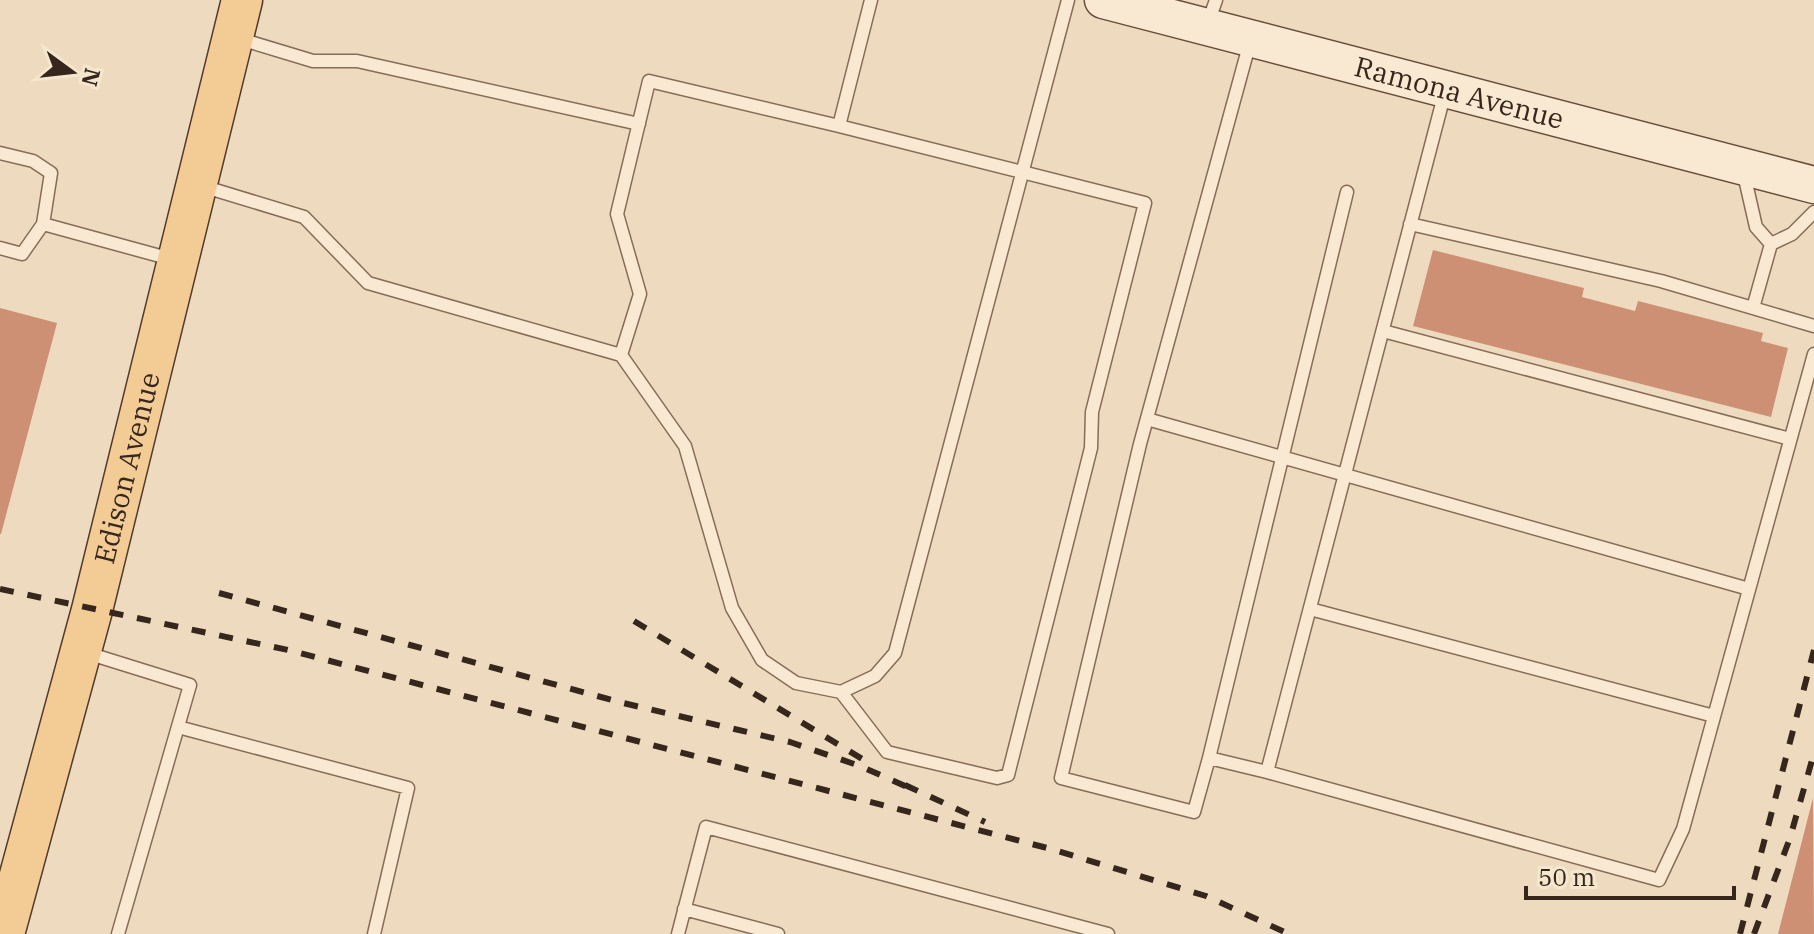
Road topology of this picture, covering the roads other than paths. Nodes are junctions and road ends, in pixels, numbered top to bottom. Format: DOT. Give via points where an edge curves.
graph roads {
  1 [pos="871,0"];
  2 [pos="1068,0"];
  3 [pos="1103,0"];
  4 [pos="1211,13"];
  5 [pos="237,18"];
  6 [pos="1251,38"];
  7 [pos="1446,89"];
  8 [pos="639,124"];
  9 [pos="839,126"];
  10 [pos="0,153"];
  11 [pos="1742,167"];
  12 [pos="1023,170"];
  13 [pos="197,184"];
  14 [pos="1814,185"];
  15 [pos="1347,192"];
  16 [pos="1814,212"];
  17 [pos="43,224"];
  18 [pos="1410,224"];
  19 [pos="1771,244"];
  20 [pos="0,248"];
  21 [pos="178,261"];
  22 [pos="1753,308"];
  23 [pos="1814,326"];
  24 [pos="1383,331"];
  25 [pos="1814,354"];
  26 [pos="621,355"];
  27 [pos="1147,419"];
  28 [pos="1790,439"];
  29 [pos="1283,457"];
  30 [pos="1346,472"];
  31 [pos="1749,589"];
  32 [pos="1310,609"];
  33 [pos="81,651"];
  34 [pos="841,692"];
  35 [pos="1714,716"];
  36 [pos="178,727"];
  37 [pos="1209,758"];
  38 [pos="1267,772"];
  39 [pos="684,909"];
  40 [pos="4,934"];
  41 [pos="118,934"];
  42 [pos="374,934"];
  43 [pos="678,934"];
  44 [pos="778,934"];
  45 [pos="1108,934"];
  1 -- 9 [label="lane"];
  2 -- 12 [label="lane"];
  3 -- 4 [label="main road, Ramona Avenue"];
  4 -- 6 [label="main road, Ramona Avenue"];
  5 -- 8 [label="lane" via="313,61 357,61"];
  5 -- 13 [label="main road, Edison Avenue"];
  6 -- 7 [label="main road, Ramona Avenue"];
  6 -- 27 [label="lane"];
  7 -- 11 [label="main road, Ramona Avenue"];
  7 -- 18 [label="lane"];
  8 -- 9 [label="lane" via="649,81"];
  8 -- 26 [label="lane" via="617,214 640,294"];
  9 -- 12 [label="lane"];
  10 -- 17 [label="lane" via="33,161 51,173"];
  11 -- 14 [label="main road, Ramona Avenue"];
  11 -- 19 [label="lane" via="1756,227"];
  12 -- 34 [label="lane" via="895,653 875,676"];
  12 -- 34 [label="lane" via="1145,203 1092,412 1091,448 1014,765 1008,775 997,778 887,752"];
  13 -- 21 [label="main road, Edison Avenue"];
  13 -- 26 [label="lane" via="304,217 368,283"];
  15 -- 29 [label="lane"];
  16 -- 19 [label="lane" via="1792,234"];
  17 -- 20 [label="lane" via="22,254"];
  17 -- 21 [label="lane"];
  18 -- 22 [label="lane" via="1661,281"];
  18 -- 24 [label="lane"];
  19 -- 22 [label="lane"];
  21 -- 33 [label="main road, Edison Avenue"];
  22 -- 23 [label="lane"];
  24 -- 28 [label="lane"];
  24 -- 30 [label="lane"];
  25 -- 28 [label="lane"];
  26 -- 34 [label="lane" via="685,446 732,608 762,660 796,683"];
  27 -- 29 [label="lane"];
  27 -- 37 [label="lane" via="1061,778 1194,812"];
  28 -- 31 [label="lane"];
  29 -- 30 [label="lane"];
  29 -- 37 [label="lane"];
  30 -- 31 [label="lane"];
  30 -- 32 [label="lane"];
  31 -- 35 [label="lane"];
  32 -- 35 [label="lane"];
  32 -- 38 [label="lane"];
  33 -- 36 [label="lane" via="190,685"];
  33 -- 40 [label="main road, Edison Avenue"];
  35 -- 38 [label="lane" via="1683,829 1659,880"];
  36 -- 41 [label="lane"];
  36 -- 42 [label="lane" via="408,788"];
  37 -- 38 [label="lane"];
  39 -- 43 [label="lane"];
  39 -- 44 [label="lane"];
  39 -- 45 [label="lane" via="706,827"];
}
